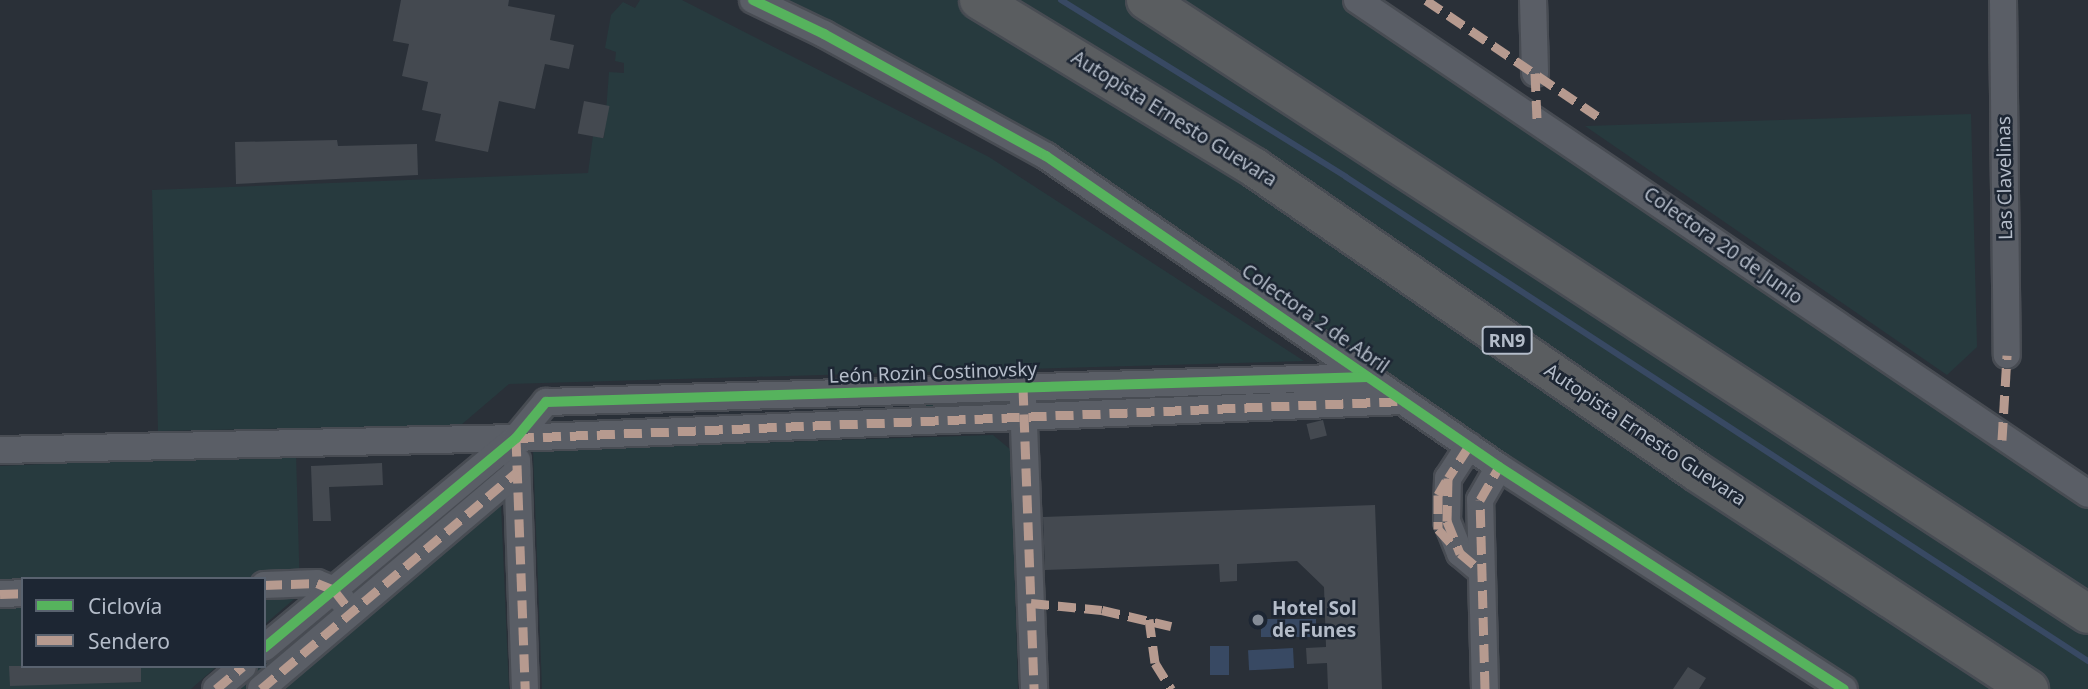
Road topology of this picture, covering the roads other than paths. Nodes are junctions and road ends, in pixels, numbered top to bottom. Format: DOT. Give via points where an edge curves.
graph roads {
  1 [pos="752,0"];
  2 [pos="979,0"];
  3 [pos="1146,0"];
  4 [pos="1357,0"];
  5 [pos="1533,0"];
  6 [pos="2003,0"];
  7 [pos="1535,73"];
  8 [pos="2007,355"];
  9 [pos="1367,377"];
  10 [pos="1023,387"];
  11 [pos="1402,401"];
  12 [pos="1024,417"];
  13 [pos="516,438"];
  14 [pos="1469,446"];
  15 [pos="0,450"];
  16 [pos="1499,467"];
  17 [pos="517,472"];
  18 [pos="2088,494"];
  19 [pos="1480,570"];
  20 [pos="266,585"];
  21 [pos="334,590"];
  22 [pos="21,593"];
  23 [pos="0,594"];
  24 [pos="351,612"];
  25 [pos="2088,614"];
  26 [pos="266,646"];
  27 [pos="241,668"];
  28 [pos="216,689"];
  29 [pos="261,689"];
  30 [pos="525,689"];
  31 [pos="1034,689"];
  32 [pos="1485,689"];
  33 [pos="1844,689"];
  34 [pos="2029,689"];
  1 -- 9 [label="street, Colectora 2 de Abril" via="824,34 1046,156"];
  2 -- 34 [label="highway, Autopista Ernesto Guevara / RN9" via="1255,168 1697,472"];
  3 -- 25 [label="highway"];
  4 -- 18 [label="street, Colectora 20 de Junio"];
  5 -- 7 [label="street"];
  6 -- 8 [label="street, Las Clavelinas"];
  9 -- 10 [label="street, León Rozin Costinovsky"];
  9 -- 11 [label="street, Colectora 2 de Abril"];
  10 -- 12 [label="street"];
  10 -- 13 [label="street, León Rozin Costinovsky" via="547,402"];
  11 -- 12 [label="street"];
  11 -- 14 [label="street, Colectora 2 de Abril"];
  12 -- 13 [label="street"];
  12 -- 31 [label="street"];
  13 -- 15 [label="street"];
  13 -- 17 [label="street"];
  13 -- 21 [label="street, León Rozin Costinovsky"];
  14 -- 16 [label="street, Colectora 2 de Abril"];
  14 -- 19 [label="street" via="1448,478 1448,530 1460,553"];
  16 -- 19 [label="street" via="1480,494"];
  16 -- 33 [label="street, Colectora 2 de Abril"];
  17 -- 24 [label="street"];
  17 -- 30 [label="street"];
  19 -- 32 [label="street"];
  20 -- 21 [label="street" via="317,583"];
  21 -- 24 [label="street"];
  21 -- 26 [label="street, León Rozin Costinovsky"];
  22 -- 23 [label="street"];
  24 -- 29 [label="street"];
  27 -- 28 [label="street"];
}
